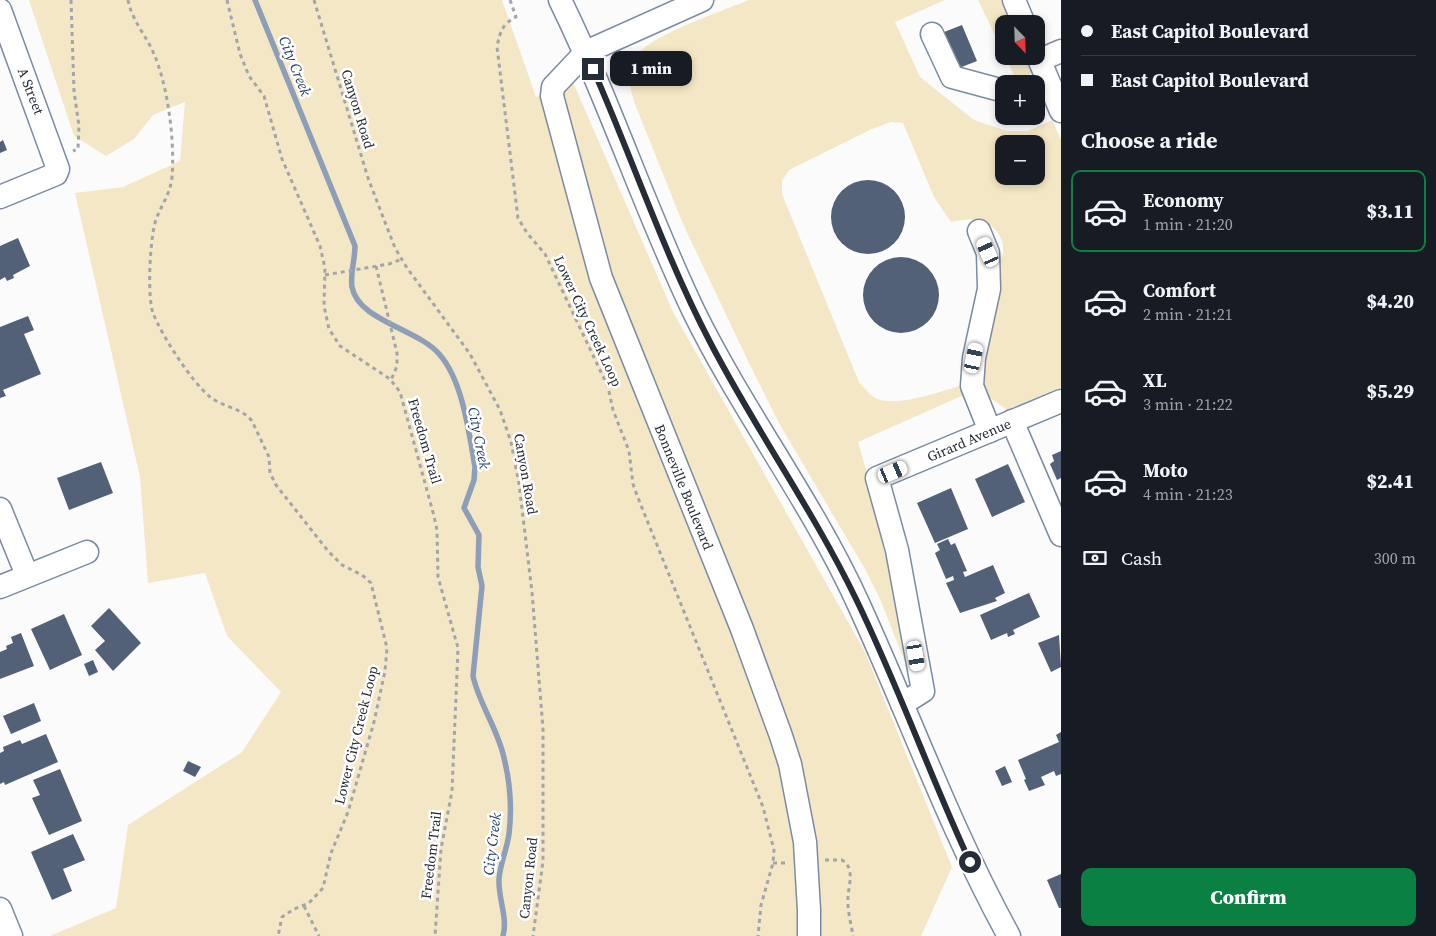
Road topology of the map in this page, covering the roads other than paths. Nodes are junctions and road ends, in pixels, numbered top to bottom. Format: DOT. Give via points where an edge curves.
graph roads {
  1 [pos="560,0"];
  2 [pos="702,0"];
  3 [pos="1014,0"];
  4 [pos="0,10"];
  5 [pos="1020,15"];
  6 [pos="932,34"];
  7 [pos="1061,51"];
  8 [pos="586,52"];
  9 [pos="1045,54"];
  10 [pos="1045,88"];
  11 [pos="995,89"];
  12 [pos="1061,111"];
  13 [pos="0,197"];
  14 [pos="979,230"];
  15 [pos="1061,401"];
  16 [pos="1012,421"];
  17 [pos="990,431"];
  18 [pos="0,509"];
  19 [pos="1061,535"];
  20 [pos="87,552"];
  21 [pos="28,575"];
  22 [pos="0,587"];
  23 [pos="902,704"];
  24 [pos="0,909"];
  25 [pos="11,936"];
  26 [pos="809,936"];
  27 [pos="1009,936"];
  1 -- 8 [label="street"];
  2 -- 8 [label="street"];
  3 -- 5 [label="street"];
  4 -- 13 [label="street, A Street" via="58,169 56,174"];
  6 -- 11 [label="street" via="952,77"];
  7 -- 9 [label="street"];
  8 -- 23 [label="street" via="694,311 741,398 834,554"];
  8 -- 26 [label="street, Bonneville Boulevard" via="553,87 554,110 601,278 742,629 790,764 805,842"];
  10 -- 12 [label="street"];
  14 -- 17 [label="street" via="988,252 989,289 974,358 972,386"];
  15 -- 16 [label="street, Girard Avenue"];
  16 -- 17 [label="street, Girard Avenue"];
  16 -- 19 [label="street"];
  17 -- 23 [label="street, Girard Avenue" via="877,478 897,550 923,691"];
  18 -- 21 [label="street"];
  20 -- 21 [label="street"];
  21 -- 22 [label="street"];
  23 -- 27 [label="street" via="966,854"];
  24 -- 25 [label="street"];
}
